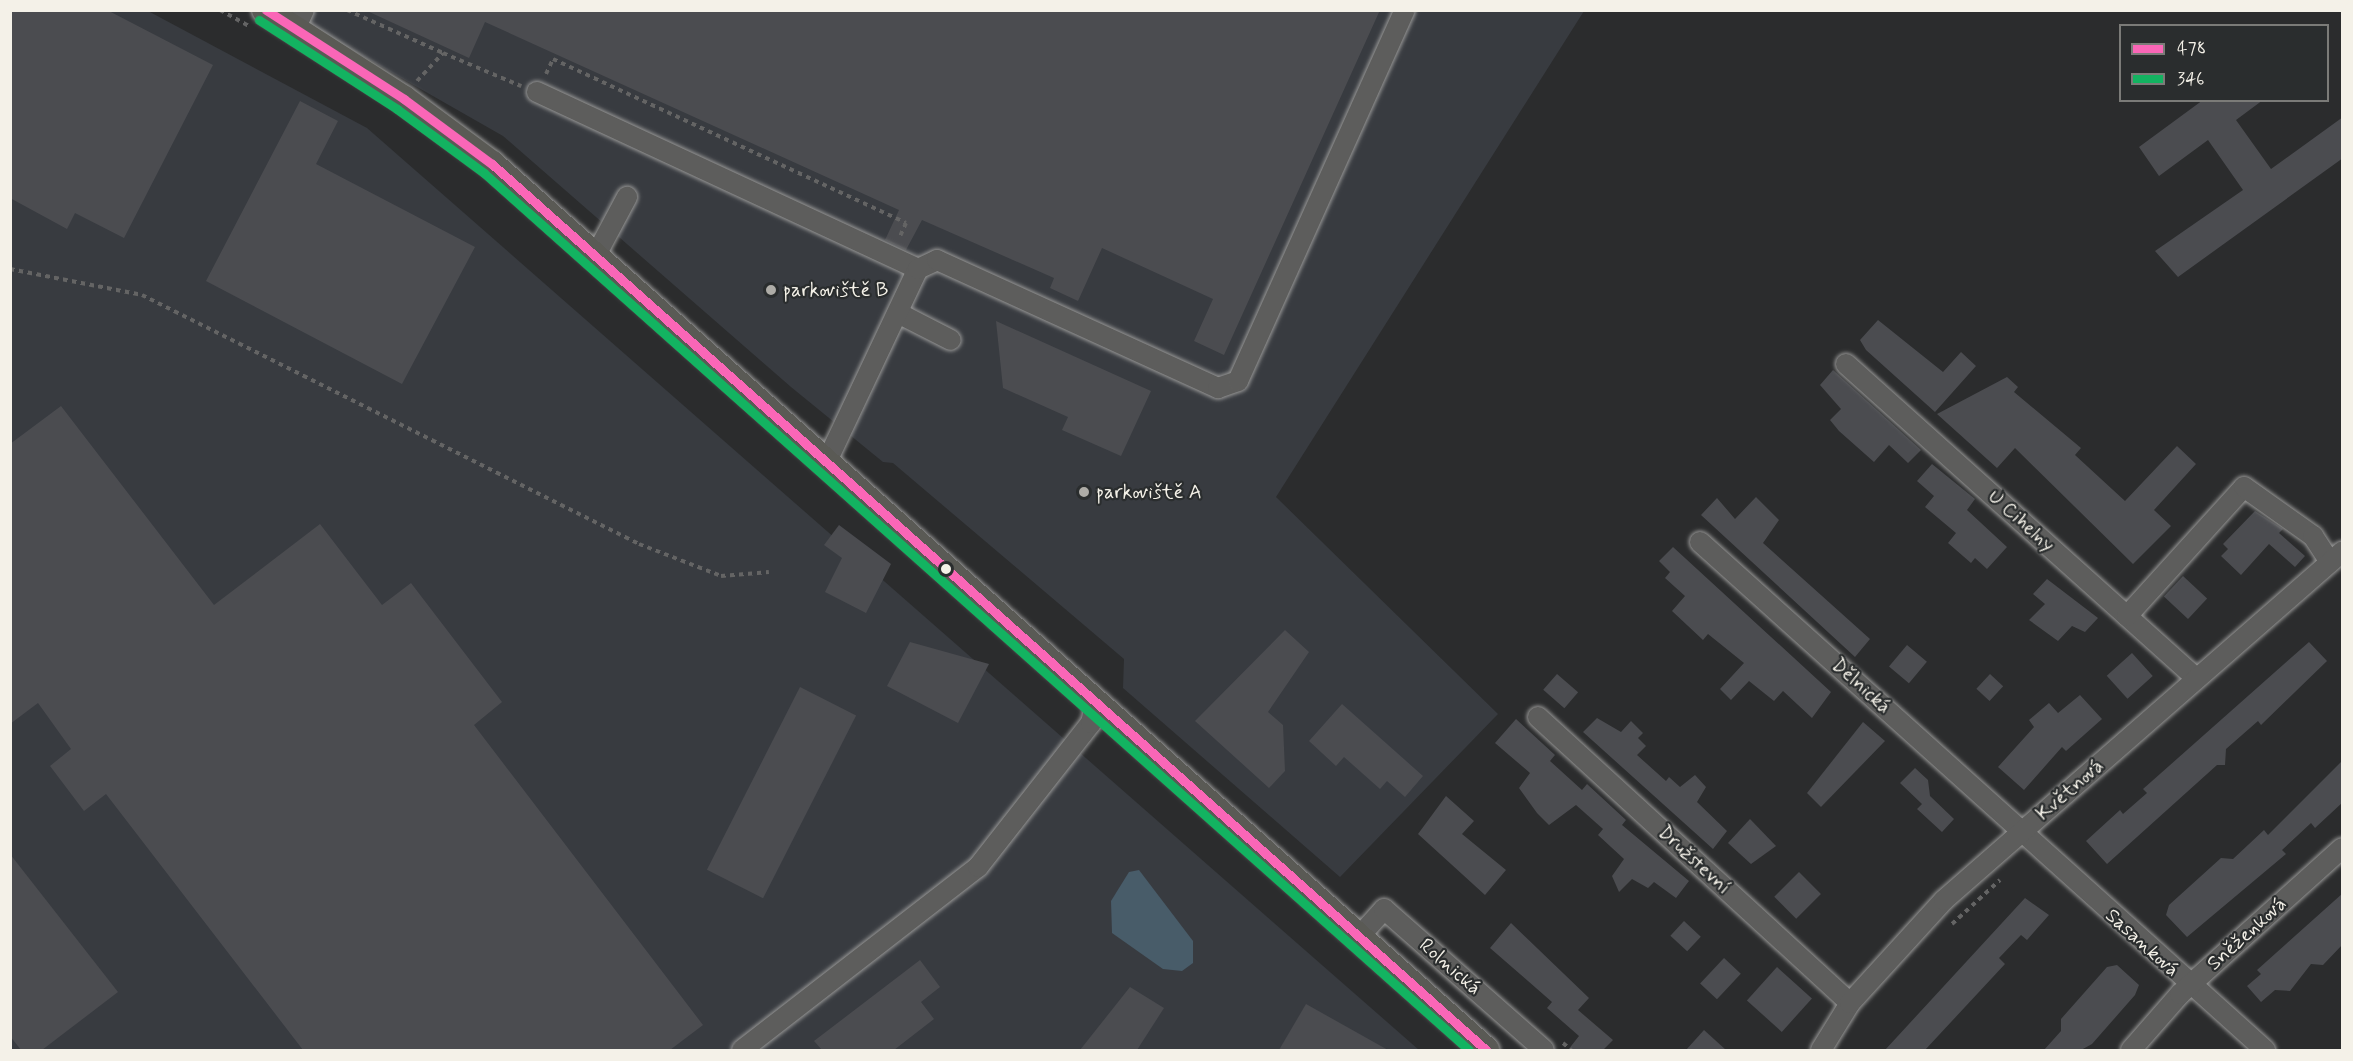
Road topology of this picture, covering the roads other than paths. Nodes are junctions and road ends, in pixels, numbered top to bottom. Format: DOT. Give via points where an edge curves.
graph roads {
  1 [pos="266,10"];
  2 [pos="1405,10"];
  3 [pos="300,19"];
  4 [pos="537,92"];
  5 [pos="627,197"];
  6 [pos="596,255"];
  7 [pos="918,269"];
  8 [pos="898,314"];
  9 [pos="951,340"];
  10 [pos="1846,363"];
  11 [pos="828,459"];
  12 [pos="1700,542"];
  13 [pos="2336,556"];
  14 [pos="2127,616"];
  15 [pos="2196,678"];
  16 [pos="1095,706"];
  17 [pos="1538,717"];
  18 [pos="2020,833"];
  19 [pos="2343,848"];
  20 [pos="1358,938"];
  21 [pos="2190,986"];
  22 [pos="1850,1004"];
  23 [pos="1553,1047"];
  24 [pos="742,1050"];
  25 [pos="1486,1050"];
  26 [pos="1821,1050"];
  27 [pos="2131,1050"];
  28 [pos="2265,1050"];
  1 -- 3 [label="main road"];
  2 -- 7 [label="street" via="1238,381 1218,388 937,260"];
  3 -- 6 [label="main road" via="492,164"];
  4 -- 7 [label="street"];
  5 -- 6 [label="street"];
  6 -- 11 [label="main road"];
  7 -- 8 [label="street"];
  8 -- 9 [label="street"];
  8 -- 11 [label="street"];
  10 -- 14 [label="street, U Cihelny"];
  11 -- 16 [label="main road"];
  12 -- 18 [label="street, Dělnická"];
  13 -- 14 [label="street" via="2244,488"];
  13 -- 15 [label="street, Květnová"];
  14 -- 15 [label="street, U Cihelny"];
  15 -- 18 [label="street, Květnová"];
  16 -- 20 [label="main road"];
  16 -- 24 [label="street" via="1091,723 978,867"];
  17 -- 22 [label="street, Družstevní"];
  18 -- 21 [label="street, Sasanková"];
  18 -- 22 [label="street, Květnová" via="1935,909"];
  19 -- 21 [label="street, Sněženková"];
  20 -- 23 [label="street, Rolnická" via="1384,909"];
  20 -- 25 [label="main road"];
  21 -- 27 [label="street, Sněženková"];
  21 -- 28 [label="street, Sasanková"];
  22 -- 26 [label="street, Květnová"];
}
